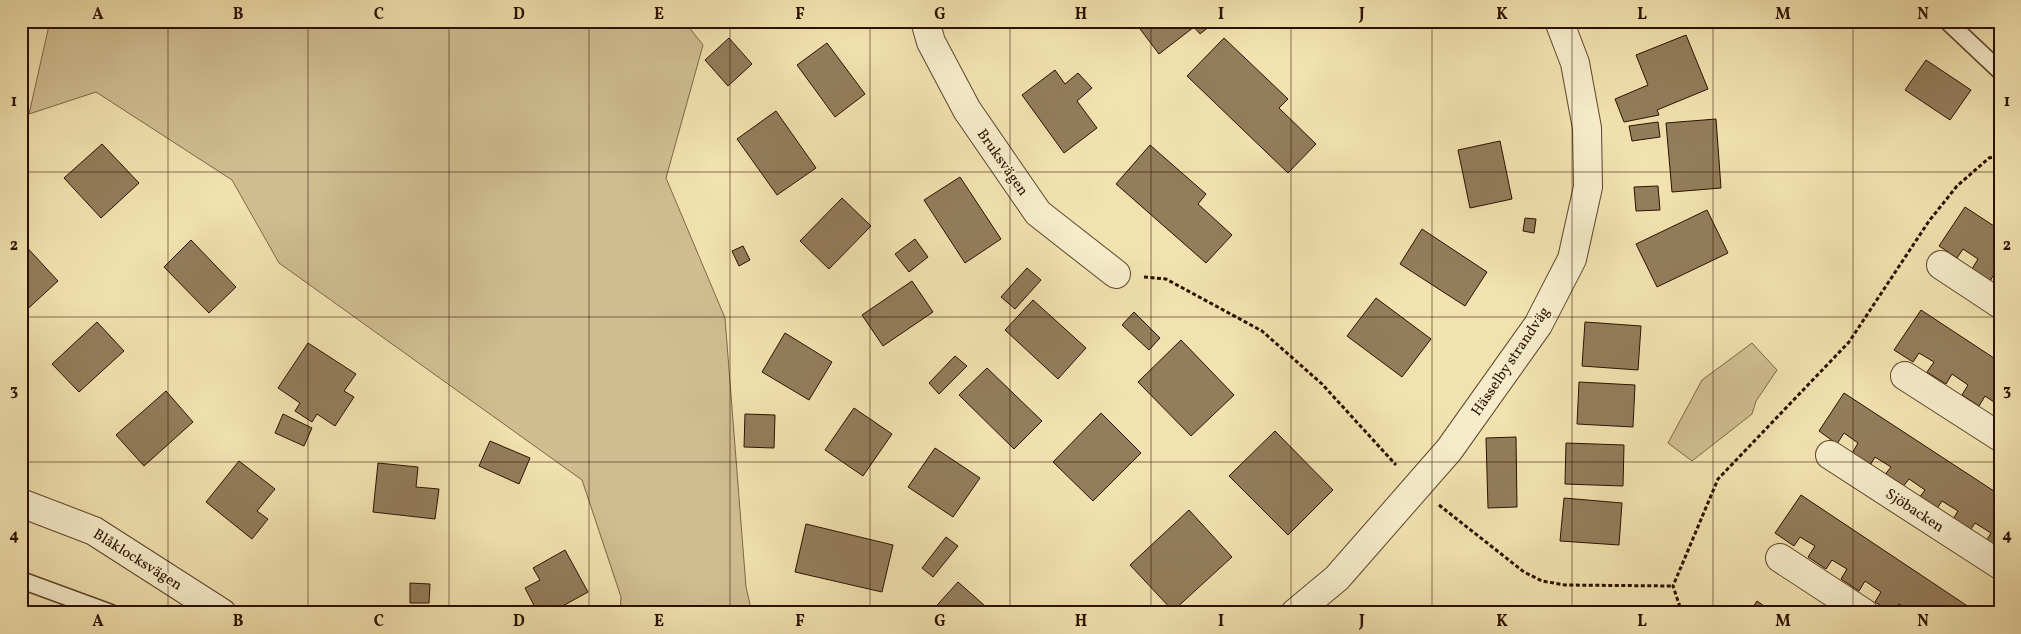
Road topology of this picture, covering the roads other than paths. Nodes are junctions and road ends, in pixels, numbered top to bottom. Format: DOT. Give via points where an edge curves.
graph roads {
  1 [pos="925,21"];
  2 [pos="1559,21"];
  3 [pos="1947,21"];
  4 [pos="2000,71"];
  5 [pos="1941,265"];
  6 [pos="1116,274"];
  7 [pos="2000,304"];
  8 [pos="1905,376"];
  9 [pos="2000,437"];
  10 [pos="1830,455"];
  11 [pos="21,503"];
  12 [pos="1780,558"];
  13 [pos="2000,565"];
  14 [pos="21,580"];
  15 [pos="111,613"];
  16 [pos="222,613"];
  17 [pos="1295,613"];
  18 [pos="1864,613"];
  1 -- 6 [label="street, Bruksvägen" via="931,42 967,110 1038,212"];
  2 -- 17 [label="street, Hässelby strandväg" via="1575,63 1587,128 1588,188 1572,259 1538,325 1449,450 1337,578"];
  3 -- 4 [label="lane"];
  5 -- 7 [label="street"];
  8 -- 9 [label="street"];
  10 -- 13 [label="street, Sjöbacken"];
  11 -- 16 [label="street, Blåklocksvägen" via="94,531"];
  12 -- 18 [label="street"];
  14 -- 15 [label="lane"];
}
